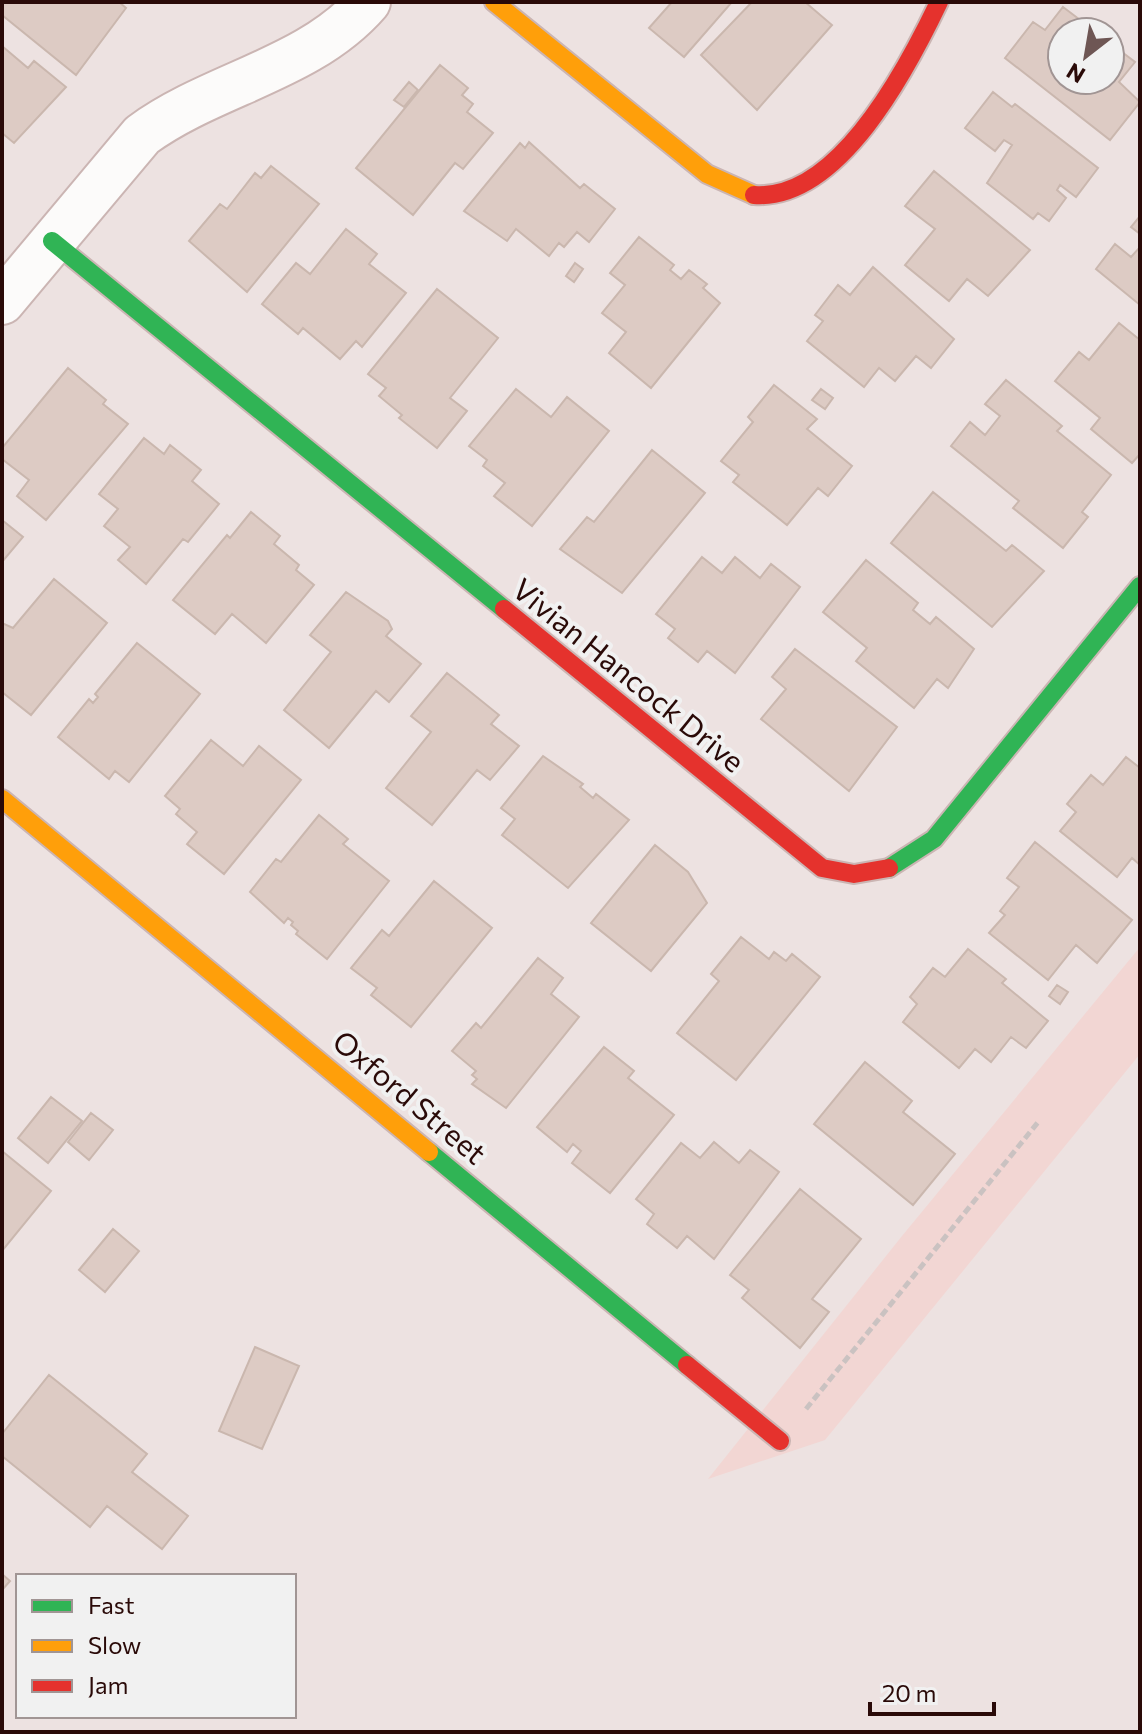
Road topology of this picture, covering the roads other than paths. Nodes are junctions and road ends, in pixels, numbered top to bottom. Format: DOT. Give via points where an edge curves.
graph roads {
  1 [pos="368,2"];
  2 [pos="494,2"];
  3 [pos="939,2"];
  4 [pos="52,241"];
  5 [pos="2,302"];
  6 [pos="1140,586"];
  7 [pos="2,799"];
  8 [pos="780,1441"];
  1 -- 4 [label="street" via="315,47 170,114 142,135"];
  2 -- 3 [label="street" via="707,174 757,196 807,185 827,169 886,95"];
  4 -- 5 [label="street"];
  4 -- 6 [label="street, Vivian Hancock Drive" via="822,868 843,875 895,868 924,847"];
  7 -- 8 [label="street, Oxford Street"];
}
